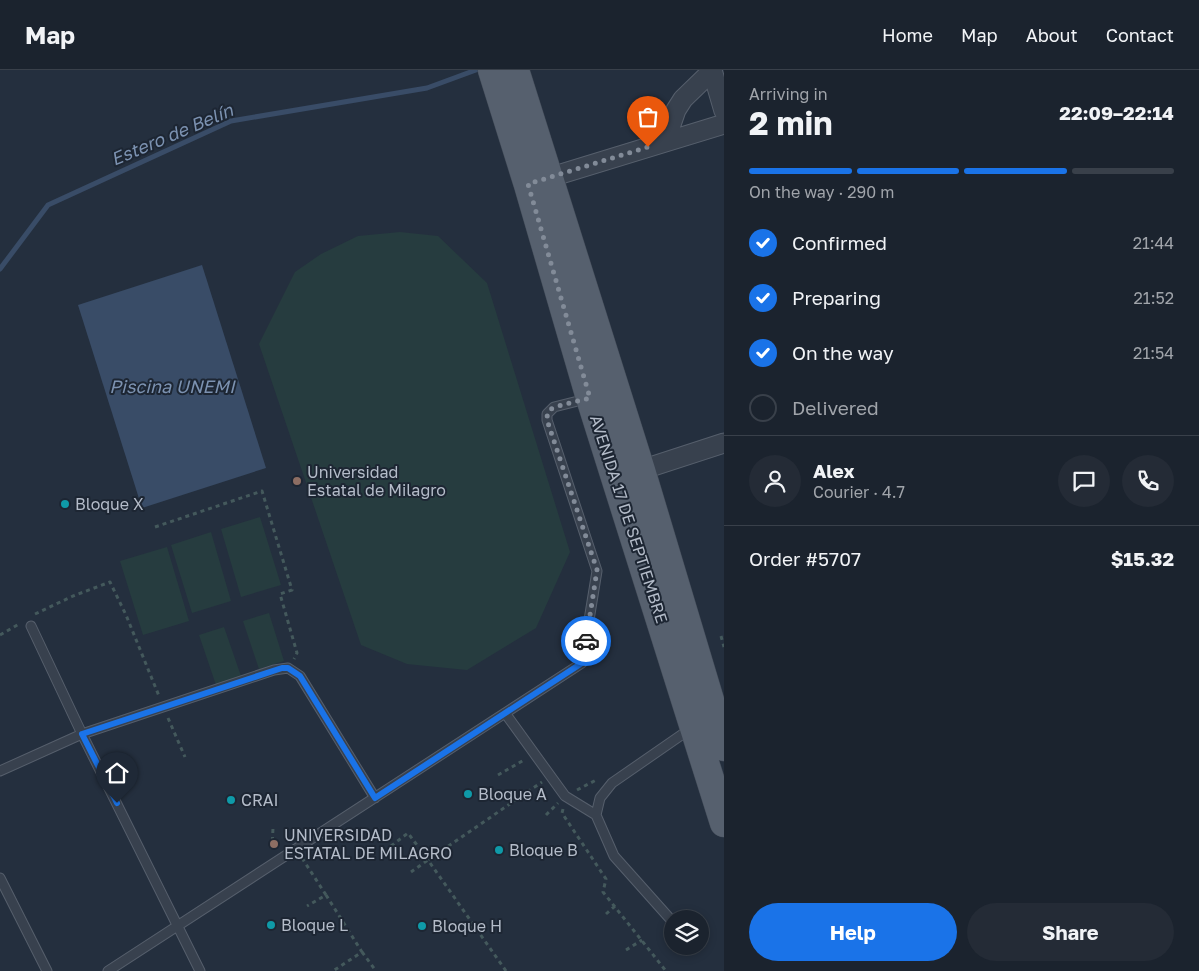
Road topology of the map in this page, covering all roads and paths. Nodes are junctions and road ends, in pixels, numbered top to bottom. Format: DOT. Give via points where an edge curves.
graph roads {
  1 [pos="712,70"];
  2 [pos="506,78"];
  3 [pos="724,111"];
  4 [pos="724,124"];
  5 [pos="665,142"];
  6 [pos="538,181"];
  7 [pos="590,398"];
  8 [pos="724,443"];
  9 [pos="641,470"];
  10 [pos="155,527"];
  11 [pos="633,534"];
  12 [pos="29,621"];
  13 [pos="653,628"];
  14 [pos="0,635"];
  15 [pos="721,636"];
  16 [pos="724,647"];
  17 [pos="288,668"];
  18 [pos="673,694"];
  19 [pos="163,707"];
  20 [pos="506,713"];
  21 [pos="693,724"];
  22 [pos="82,734"];
  23 [pos="724,748"];
  24 [pos="535,754"];
  25 [pos="185,757"];
  26 [pos="0,771"];
  27 [pos="498,776"];
  28 [pos="551,776"];
  29 [pos="565,796"];
  30 [pos="375,798"];
  31 [pos="596,815"];
  32 [pos="724,824"];
  33 [pos="273,828"];
  34 [pos="391,846"];
  35 [pos="296,849"];
  36 [pos="428,860"];
  37 [pos="272,865"];
  38 [pos="411,872"];
  39 [pos="0,878"];
  40 [pos="326,895"];
  41 [pos="307,906"];
  42 [pos="615,906"];
  43 [pos="664,912"];
  44 [pos="606,914"];
  45 [pos="178,926"];
  46 [pos="474,926"];
  47 [pos="463,933"];
  48 [pos="642,940"];
  49 [pos="626,950"];
  50 [pos="362,952"];
  51 [pos="47,971"];
  52 [pos="108,971"];
  53 [pos="200,971"];
  54 [pos="333,971"];
  55 [pos="376,971"];
  56 [pos="506,971"];
  57 [pos="666,971"];
  1 -- 3 [label="street"];
  1 -- 5 [label="street" via="683,98"];
  2 -- 6 [label="main road, AVENIDA 17 DE SEPTIEMBRE"];
  4 -- 5 [label="street"];
  5 -- 6 [label="street"];
  6 -- 7 [label="main road, AVENIDA 17 DE SEPTIEMBRE"];
  6 -- 9 [label="main road, AVENIDA 17 DE SEPTIEMBRE"];
  7 -- 11 [label="main road, AVENIDA 17 DE SEPTIEMBRE"];
  7 -- 20 [label="lane" via="554,407 547,414 597,570 582,663"];
  8 -- 9 [label="street"];
  9 -- 23 [label="main road, AVENIDA 17 DE SEPTIEMBRE"];
  10 -- 17 [label="path" via="262,492 292,590 280,594 297,653"];
  11 -- 13 [label="lane"];
  11 -- 21 [label="main road, AVENIDA 17 DE SEPTIEMBRE"];
  12 -- 14 [label="path"];
  12 -- 19 [label="path" via="73,596 110,582"];
  12 -- 22 [label="lane"];
  15 -- 16 [label="path"];
  17 -- 19 [label="lane"];
  17 -- 30 [label="lane" via="300,676"];
  18 -- 21 [label="lane"];
  19 -- 22 [label="lane"];
  19 -- 25 [label="path"];
  20 -- 24 [label="lane"];
  20 -- 30 [label="lane"];
  21 -- 31 [label="lane" via="612,783 600,798"];
  21 -- 32 [label="main road, AVENIDA 17 DE SEPTIEMBRE"];
  22 -- 26 [label="lane"];
  22 -- 45 [label="lane"];
  24 -- 27 [label="path"];
  24 -- 28 [label="lane"];
  28 -- 29 [label="lane"];
  28 -- 36 [label="path"];
  29 -- 31 [label="lane"];
  29 -- 42 [label="path" via="562,813 606,879 603,892"];
  30 -- 35 [label="lane"];
  31 -- 43 [label="lane" via="614,856"];
  33 -- 37 [label="path"];
  34 -- 36 [label="path" via="408,833"];
  35 -- 37 [label="lane"];
  35 -- 40 [label="path"];
  36 -- 38 [label="path"];
  36 -- 46 [label="path"];
  37 -- 45 [label="lane"];
  39 -- 51 [label="lane"];
  40 -- 41 [label="path"];
  40 -- 50 [label="path"];
  42 -- 44 [label="path"];
  42 -- 48 [label="path"];
  45 -- 52 [label="lane"];
  45 -- 53 [label="lane"];
  46 -- 47 [label="path"];
  46 -- 56 [label="path"];
  48 -- 49 [label="path"];
  48 -- 57 [label="path"];
  50 -- 54 [label="path"];
  50 -- 55 [label="path"];
}
